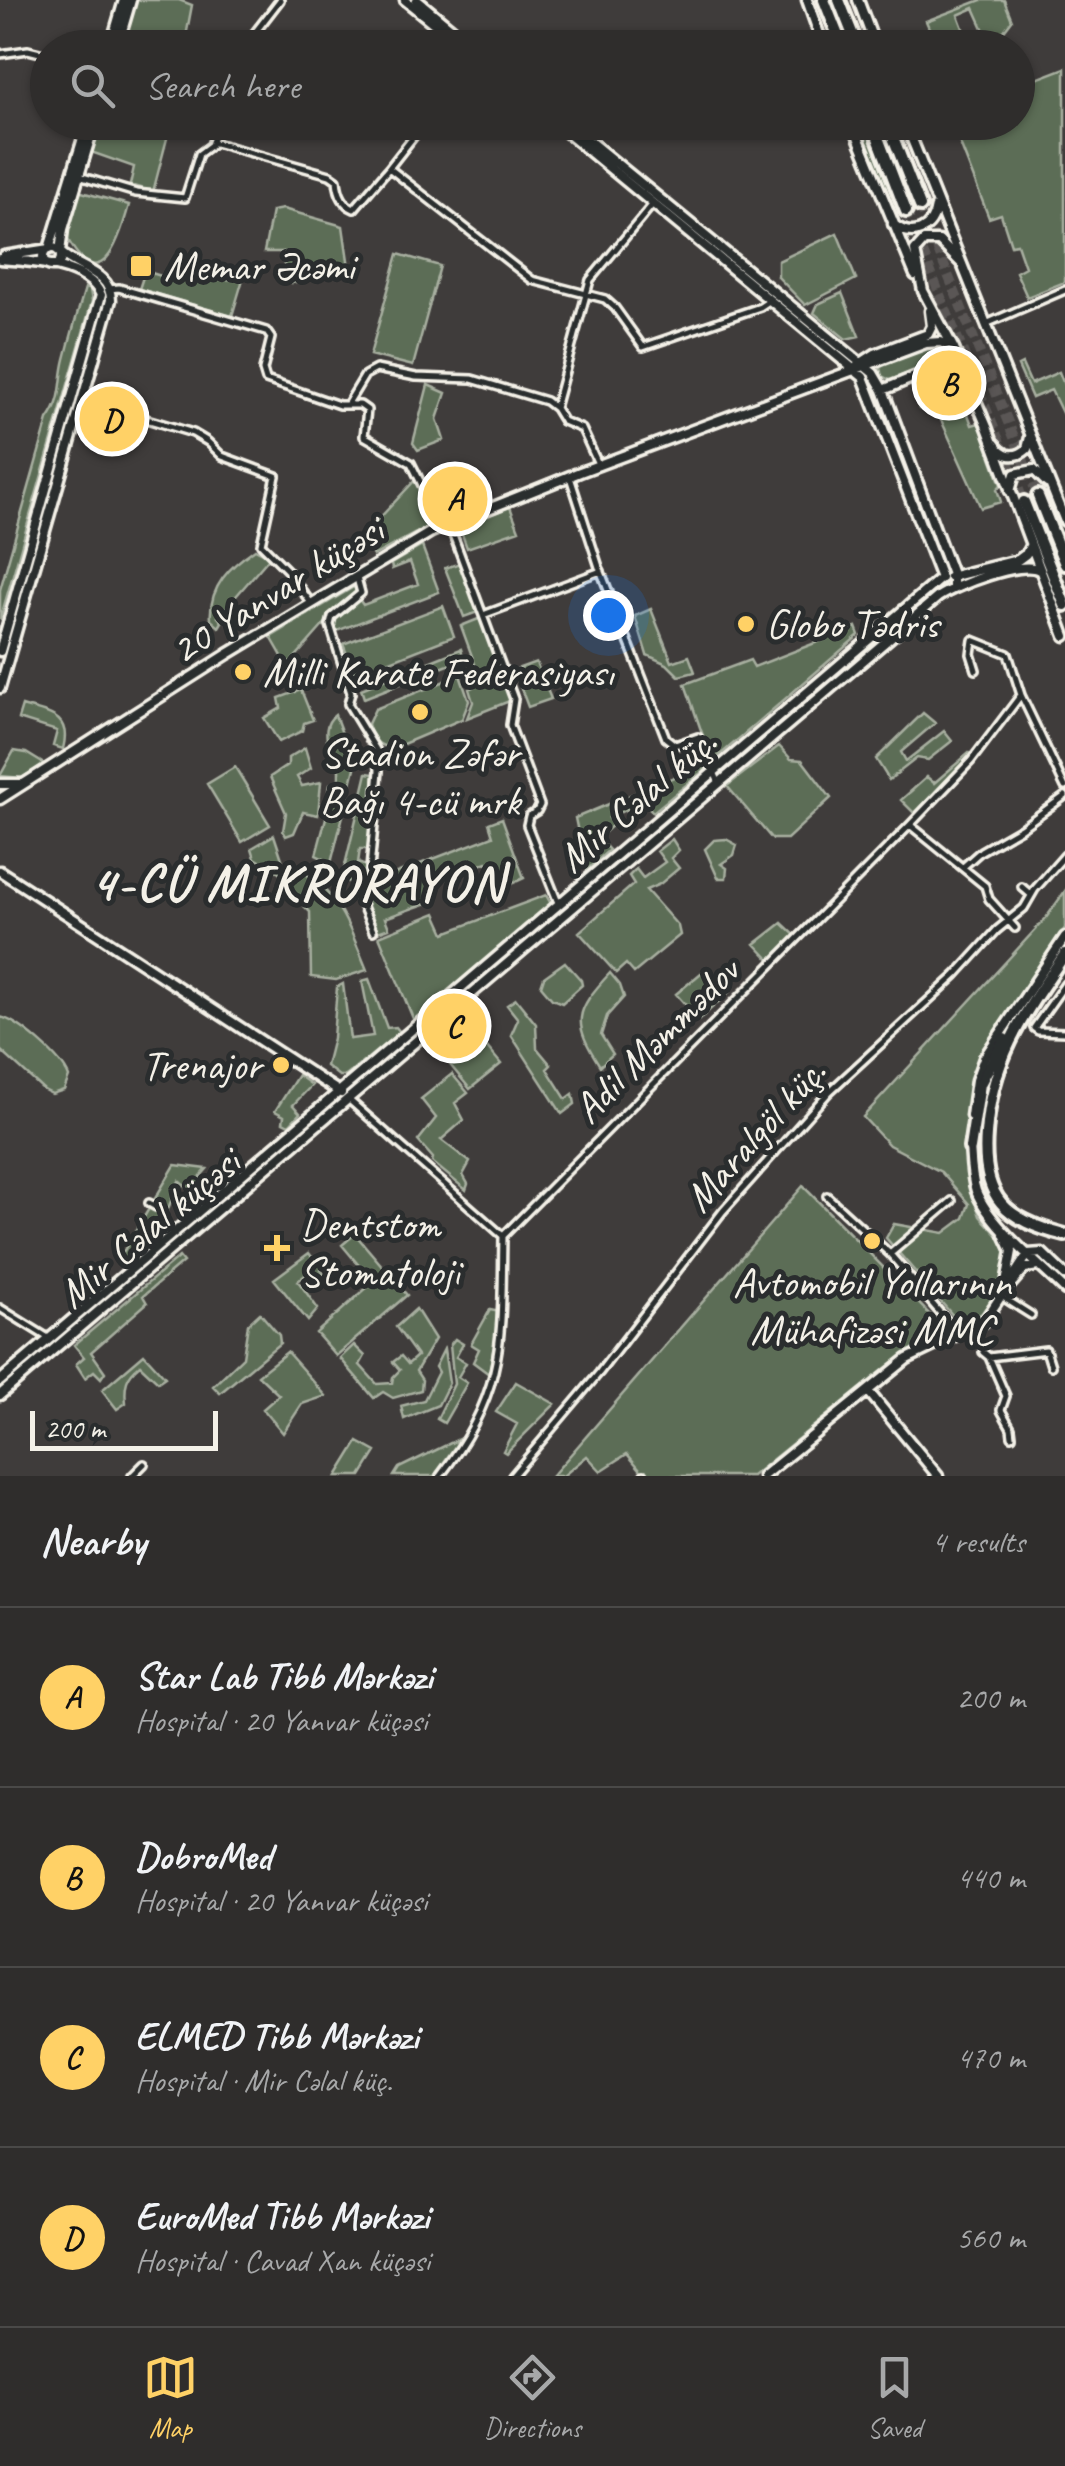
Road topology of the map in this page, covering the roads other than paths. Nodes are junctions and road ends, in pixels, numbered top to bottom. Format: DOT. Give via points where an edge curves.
graph roads {
  1 [pos="127,0"];
  2 [pos="280,0"];
  3 [pos="406,0"];
  4 [pos="417,0"];
  5 [pos="807,0"];
  6 [pos="822,0"];
  7 [pos="839,0"];
  8 [pos="858,0"];
  9 [pos="118,30"];
  10 [pos="257,30"];
  11 [pos="447,30"];
  12 [pos="451,30"];
  13 [pos="818,30"];
  14 [pos="835,30"];
  15 [pos="851,30"];
  16 [pos="869,30"];
  17 [pos="30,50"];
  18 [pos="0,54"];
  19 [pos="86,140"];
  20 [pos="88,140"];
  21 [pos="411,140"];
  22 [pos="577,140"];
  23 [pos="587,140"];
  24 [pos="859,140"];
  25 [pos="879,140"];
  26 [pos="895,140"];
  27 [pos="913,140"];
  28 [pos="212,142"];
  29 [pos="389,168"];
  30 [pos="79,176"];
  31 [pos="934,194"];
  32 [pos="656,201"];
  33 [pos="920,206"];
  34 [pos="906,211"];
  35 [pos="888,216"];
  36 [pos="49,249"];
  37 [pos="60,252"];
  38 [pos="0,258"];
  39 [pos="962,264"];
  40 [pos="49,266"];
  41 [pos="110,289"];
  42 [pos="1065,290"];
  43 [pos="923,291"];
  44 [pos="100,292"];
  45 [pos="586,294"];
  46 [pos="771,299"];
  47 [pos="928,304"];
  48 [pos="986,324"];
  49 [pos="954,349"];
  50 [pos="844,355"];
  51 [pos="958,359"];
  52 [pos="860,365"];
  53 [pos="821,381"];
  54 [pos="882,390"];
  55 [pos="83,400"];
  56 [pos="347,404"];
  57 [pos="110,408"];
  58 [pos="556,408"];
  59 [pos="120,412"];
  60 [pos="1028,428"];
  61 [pos="990,436"];
  62 [pos="599,466"];
  63 [pos="570,476"];
  64 [pos="1058,493"];
  65 [pos="1010,495"];
  66 [pos="1038,496"];
  67 [pos="1024,502"];
  68 [pos="1065,522"];
  69 [pos="446,525"];
  70 [pos="1030,546"];
  71 [pos="948,564"];
  72 [pos="1065,564"];
  73 [pos="936,568"];
  74 [pos="1039,570"];
  75 [pos="601,571"];
  76 [pos="356,575"];
  77 [pos="941,578"];
  78 [pos="953,582"];
  79 [pos="310,603"];
  80 [pos="1065,605"];
  81 [pos="483,615"];
  82 [pos="1065,636"];
  83 [pos="864,644"];
  84 [pos="0,651"];
  85 [pos="872,653"];
  86 [pos="976,670"];
  87 [pos="0,688"];
  88 [pos="1021,695"];
  89 [pos="714,774"];
  90 [pos="25,782"];
  91 [pos="719,783"];
  92 [pos="0,784"];
  93 [pos="1065,787"];
  94 [pos="1065,796"];
  95 [pos="0,798"];
  96 [pos="910,826"];
  97 [pos="1065,855"];
  98 [pos="963,868"];
  99 [pos="0,871"];
  100 [pos="1022,887"];
  101 [pos="1031,895"];
  102 [pos="560,906"];
  103 [pos="1008,921"];
  104 [pos="1014,928"];
  105 [pos="373,930"];
  106 [pos="1065,937"];
  107 [pos="1065,954"];
  108 [pos="1065,984"];
  109 [pos="1038,994"];
  110 [pos="1065,1032"];
  111 [pos="340,1092"];
  112 [pos="348,1100"];
  113 [pos="338,1109"];
  114 [pos="970,1148"];
  115 [pos="828,1196"];
  116 [pos="952,1201"];
  117 [pos="148,1203"];
  118 [pos="156,1207"];
  119 [pos="993,1218"];
  120 [pos="1065,1234"];
  121 [pos="503,1236"];
  122 [pos="890,1254"];
  123 [pos="1028,1254"];
  124 [pos="1044,1269"];
  125 [pos="1065,1274"];
  126 [pos="1065,1290"];
  127 [pos="1001,1296"];
  128 [pos="0,1308"];
  129 [pos="1031,1315"];
  130 [pos="960,1336"];
  131 [pos="54,1342"];
  132 [pos="1052,1366"];
  133 [pos="0,1381"];
  134 [pos="868,1391"];
  135 [pos="0,1394"];
  136 [pos="1012,1436"];
  137 [pos="144,1464"];
  138 [pos="132,1476"];
  139 [pos="440,1476"];
  140 [pos="512,1476"];
  141 [pos="763,1476"];
  142 [pos="938,1476"];
  1 -- 9 [label="street"];
  2 -- 10 [label="street"];
  3 -- 11 [label="street"];
  4 -- 12 [label="street"];
  5 -- 13 [label="street"];
  6 -- 14 [label="highway"];
  7 -- 15 [label="highway"];
  8 -- 16 [label="street"];
  17 -- 18 [label="street"];
  19 -- 36 [label="street"];
  20 -- 30 [label="street"];
  21 -- 29 [label="street"];
  22 -- 32 [label="street"];
  23 -- 32 [label="street"];
  24 -- 35 [label="street"];
  25 -- 34 [label="highway"];
  26 -- 33 [label="highway"];
  27 -- 31 [label="street"];
  28 -- 29 [label="street" via="330,175 354,209"];
  28 -- 30 [label="street" via="199,154 185,198"];
  29 -- 45 [label="street" via="532,280"];
  30 -- 37 [label="street"];
  31 -- 35 [label="street" via="934,218 919,231 898,228"];
  31 -- 39 [label="street"];
  32 -- 45 [label="street" via="594,273"];
  32 -- 46 [label="street"];
  32 -- 50 [label="street"];
  35 -- 43 [label="street"];
  36 -- 37 [label="street"];
  36 -- 38 [label="street"];
  36 -- 40 [label="street"];
  37 -- 40 [label="street" via="60,263"];
  37 -- 41 [label="street"];
  38 -- 40 [label="street"];
  39 -- 43 [label="street" via="939,241 921,243 914,256"];
  39 -- 48 [label="street"];
  40 -- 44 [label="street" via="86,278"];
  41 -- 44 [label="street"];
  41 -- 55 [label="street"];
  41 -- 56 [label="street" via="266,331 266,380"];
  42 -- 48 [label="street"];
  43 -- 47 [label="street"];
  44 -- 84 [label="street"];
  45 -- 46 [label="street" via="616,308 646,348"];
  45 -- 58 [label="street"];
  46 -- 50 [label="street"];
  47 -- 49 [label="street"];
  47 -- 52 [label="street" via="928,334"];
  48 -- 60 [label="street"];
  49 -- 51 [label="street"];
  49 -- 52 [label="street" via="932,342"];
  50 -- 52 [label="street"];
  50 -- 53 [label="street" via="842,368"];
  51 -- 54 [label="street"];
  51 -- 61 [label="street"];
  52 -- 53 [label="street, 20 Yanvar küçəsi"];
  52 -- 54 [label="street"];
  52 -- 73 [label="street"];
  53 -- 62 [label="street, 20 Yanvar küçəsi"];
  54 -- 71 [label="street"];
  55 -- 57 [label="street"];
  55 -- 87 [label="street"];
  56 -- 58 [label="street" via="376,369 472,380"];
  56 -- 69 [label="street" via="367,410 364,436 412,463"];
  58 -- 62 [label="street" via="582,429"];
  59 -- 79 [label="street" via="192,433 222,456 276,476 261,544"];
  60 -- 61 [label="street" via="1030,444 1014,456 1000,452"];
  60 -- 64 [label="street"];
  61 -- 65 [label="street"];
  62 -- 63 [label="street, 20 Yanvar küçəsi"];
  63 -- 69 [label="street, 20 Yanvar küçəsi"];
  63 -- 75 [label="street"];
  64 -- 65 [label="street" via="1027,470 1012,478"];
  64 -- 68 [label="street"];
  65 -- 70 [label="street"];
  66 -- 72 [label="highway"];
  67 -- 80 [label="highway"];
  69 -- 76 [label="street, 20 Yanvar küçəsi"];
  69 -- 81 [label="street"];
  70 -- 74 [label="street"];
  70 -- 78 [label="street" via="1018,560"];
  71 -- 73 [label="street"];
  71 -- 78 [label="street"];
  73 -- 77 [label="street"];
  74 -- 78 [label="street" via="1026,565"];
  74 -- 82 [label="street"];
  75 -- 81 [label="street"];
  75 -- 89 [label="street" via="668,742 698,737"];
  76 -- 79 [label="street, 20 Yanvar küçəsi"];
  76 -- 105 [label="street" via="361,593 330,624 351,692 348,704 378,753 369,880 357,893"];
  77 -- 78 [label="street"];
  77 -- 83 [label="street, Mir Cəlal küç."];
  78 -- 85 [label="street, Mir Cəlal küç."];
  79 -- 90 [label="street, 20 Yanvar küçəsi"];
  81 -- 102 [label="street" via="514,700 509,722 540,805 526,825"];
  83 -- 85 [label="street"];
  83 -- 89 [label="street, Mir Cəlal küç."];
  85 -- 91 [label="street, Mir Cəlal küç."];
  86 -- 88 [label="street" via="973,640 1008,654"];
  88 -- 93 [label="street"];
  88 -- 96 [label="street, Adil Məmmədov"];
  89 -- 91 [label="street"];
  89 -- 102 [label="street, Mir Cəlal küç."];
  90 -- 92 [label="street"];
  90 -- 95 [label="street, 20 Yanvar küçəsi"];
  91 -- 112 [label="street, Mir Cəlal küç."];
  94 -- 98 [label="street"];
  96 -- 98 [label="street"];
  96 -- 121 [label="street, Adil Məmmədov"];
  97 -- 101 [label="street, Maralgöl küç."];
  98 -- 103 [label="street" via="986,886"];
  99 -- 111 [label="street"];
  100 -- 101 [label="street"];
  101 -- 103 [label="street, Maralgöl küç."];
  102 -- 111 [label="street, Mir Cəlal küç."];
  103 -- 104 [label="street"];
  103 -- 140 [label="street, Maralgöl küç." via="829,1092 723,1211"];
  106 -- 114 [label="street" via="979,1068"];
  107 -- 109 [label="highway"];
  108 -- 110 [label="street" via="1034,1028"];
  109 -- 114 [label="highway" via="984,1075"];
  109 -- 120 [label="highway" via="996,1070 986,1171 1009,1212"];
  111 -- 112 [label="street"];
  111 -- 131 [label="street, Mir Cəlal küç."];
  112 -- 113 [label="street, Mir Cəlal küç."];
  112 -- 121 [label="street"];
  113 -- 131 [label="street, Mir Cəlal küçəsi"];
  114 -- 119 [label="street" via="977,1193"];
  115 -- 122 [label="street"];
  116 -- 122 [label="street"];
  117 -- 118 [label="street"];
  119 -- 123 [label="street"];
  119 -- 127 [label="street" via="1012,1251"];
  121 -- 139 [label="street" via="500,1354 481,1414"];
  122 -- 130 [label="street"];
  123 -- 124 [label="street"];
  123 -- 125 [label="street" via="1042,1252"];
  123 -- 127 [label="street"];
  124 -- 126 [label="street"];
  124 -- 127 [label="street" via="1026,1268"];
  127 -- 129 [label="street"];
  127 -- 130 [label="street" via="984,1322"];
  128 -- 131 [label="street"];
  130 -- 134 [label="street" via="907,1359"];
  131 -- 133 [label="street, Mir Cəlal küçəsi"];
  131 -- 135 [label="street, Mir Cəlal küçəsi"];
  132 -- 136 [label="street" via="1046,1350 986,1355 1006,1396 1001,1410"];
  134 -- 141 [label="street"];
  134 -- 142 [label="street"];
  137 -- 138 [label="street"];
}
